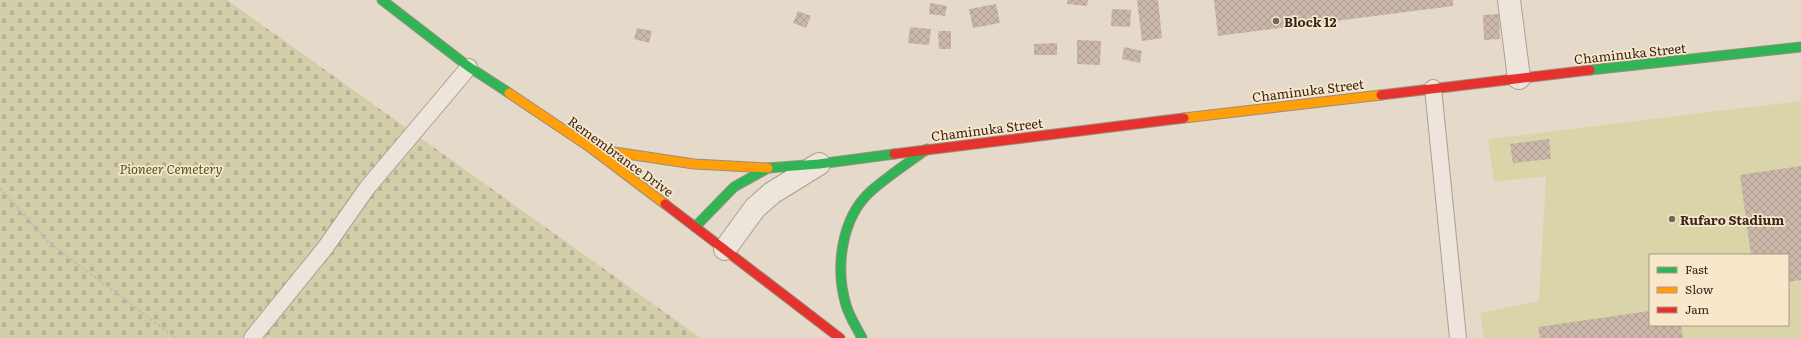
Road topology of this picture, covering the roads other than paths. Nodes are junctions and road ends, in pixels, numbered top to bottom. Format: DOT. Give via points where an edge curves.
graph roads {
  1 [pos="382,0"];
  2 [pos="1509,0"];
  3 [pos="1801,47"];
  4 [pos="469,67"];
  5 [pos="1519,78"];
  6 [pos="1433,88"];
  7 [pos="591,148"];
  8 [pos="928,149"];
  9 [pos="819,164"];
  10 [pos="768,168"];
  11 [pos="695,227"];
  12 [pos="725,249"];
  13 [pos="252,338"];
  14 [pos="840,338"];
  15 [pos="862,338"];
  16 [pos="1458,338"];
  1 -- 4 [label="street, Remembrance Drive"];
  2 -- 5 [label="street"];
  3 -- 5 [label="street, Chaminuka Street"];
  4 -- 7 [label="street, Remembrance Drive"];
  4 -- 13 [label="lane" via="367,188 324,248"];
  5 -- 6 [label="street, Chaminuka Street"];
  6 -- 8 [label="street, Chaminuka Street"];
  6 -- 16 [label="lane"];
  7 -- 10 [label="street, Chaminuka Street" via="694,164"];
  7 -- 11 [label="street, Remembrance Drive"];
  8 -- 9 [label="street, Chaminuka Street"];
  8 -- 15 [label="street" via="870,192 854,212 843,242 841,278 846,306"];
  9 -- 10 [label="street, Chaminuka Street"];
  9 -- 12 [label="street" via="772,193 755,208"];
  10 -- 11 [label="street" via="734,187"];
  11 -- 12 [label="street, Remembrance Drive"];
  12 -- 14 [label="street, Remembrance Drive"];
}
